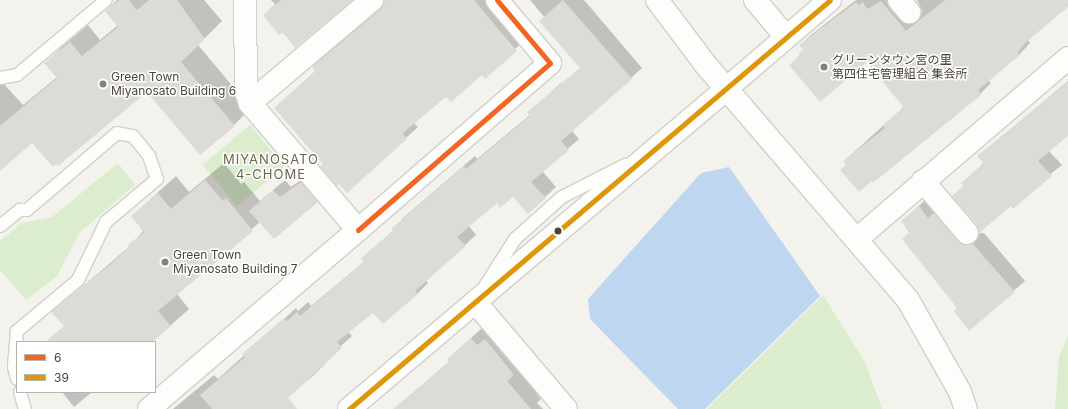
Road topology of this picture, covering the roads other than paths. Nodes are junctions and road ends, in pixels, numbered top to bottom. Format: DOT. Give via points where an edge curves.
graph roads {
  1 [pos="106,0"];
  2 [pos="245,0"];
  3 [pos="372,0"];
  4 [pos="497,0"];
  5 [pos="657,0"];
  6 [pos="755,0"];
  7 [pos="830,0"];
  8 [pos="786,37"];
  9 [pos="1068,58"];
  10 [pos="0,78"];
  11 [pos="726,89"];
  12 [pos="250,103"];
  13 [pos="923,181"];
  14 [pos="0,226"];
  15 [pos="358,230"];
  16 [pos="967,233"];
  17 [pos="857,239"];
  18 [pos="475,302"];
  19 [pos="16,341"];
  20 [pos="16,343"];
  21 [pos="16,374"];
  22 [pos="20,393"];
  23 [pos="357,405"];
  24 [pos="25,409"];
  25 [pos="149,409"];
  26 [pos="566,409"];
  27 [pos="966,409"];
  1 -- 10 [label="lane" via="17,75"];
  2 -- 12 [label="street" via="246,92"];
  3 -- 12 [label="street"];
  4 -- 15 [label="street" via="550,63"];
  5 -- 11 [label="street"];
  6 -- 8 [label="street"];
  7 -- 8 [label="street"];
  8 -- 11 [label="street"];
  9 -- 13 [label="street"];
  11 -- 17 [label="street"];
  11 -- 18 [label="street"];
  12 -- 15 [label="street"];
  13 -- 16 [label="street"];
  13 -- 17 [label="street"];
  14 -- 19 [label="lane" via="20,210 27,210 117,133 133,136 149,156 157,179 106,222 78,280 17,331"];
  15 -- 25 [label="street"];
  17 -- 27 [label="street" via="908,300 960,392"];
  18 -- 23 [label="street"];
  18 -- 26 [label="street"];
  20 -- 21 [label="lane"];
  22 -- 24 [label="lane"];
}
